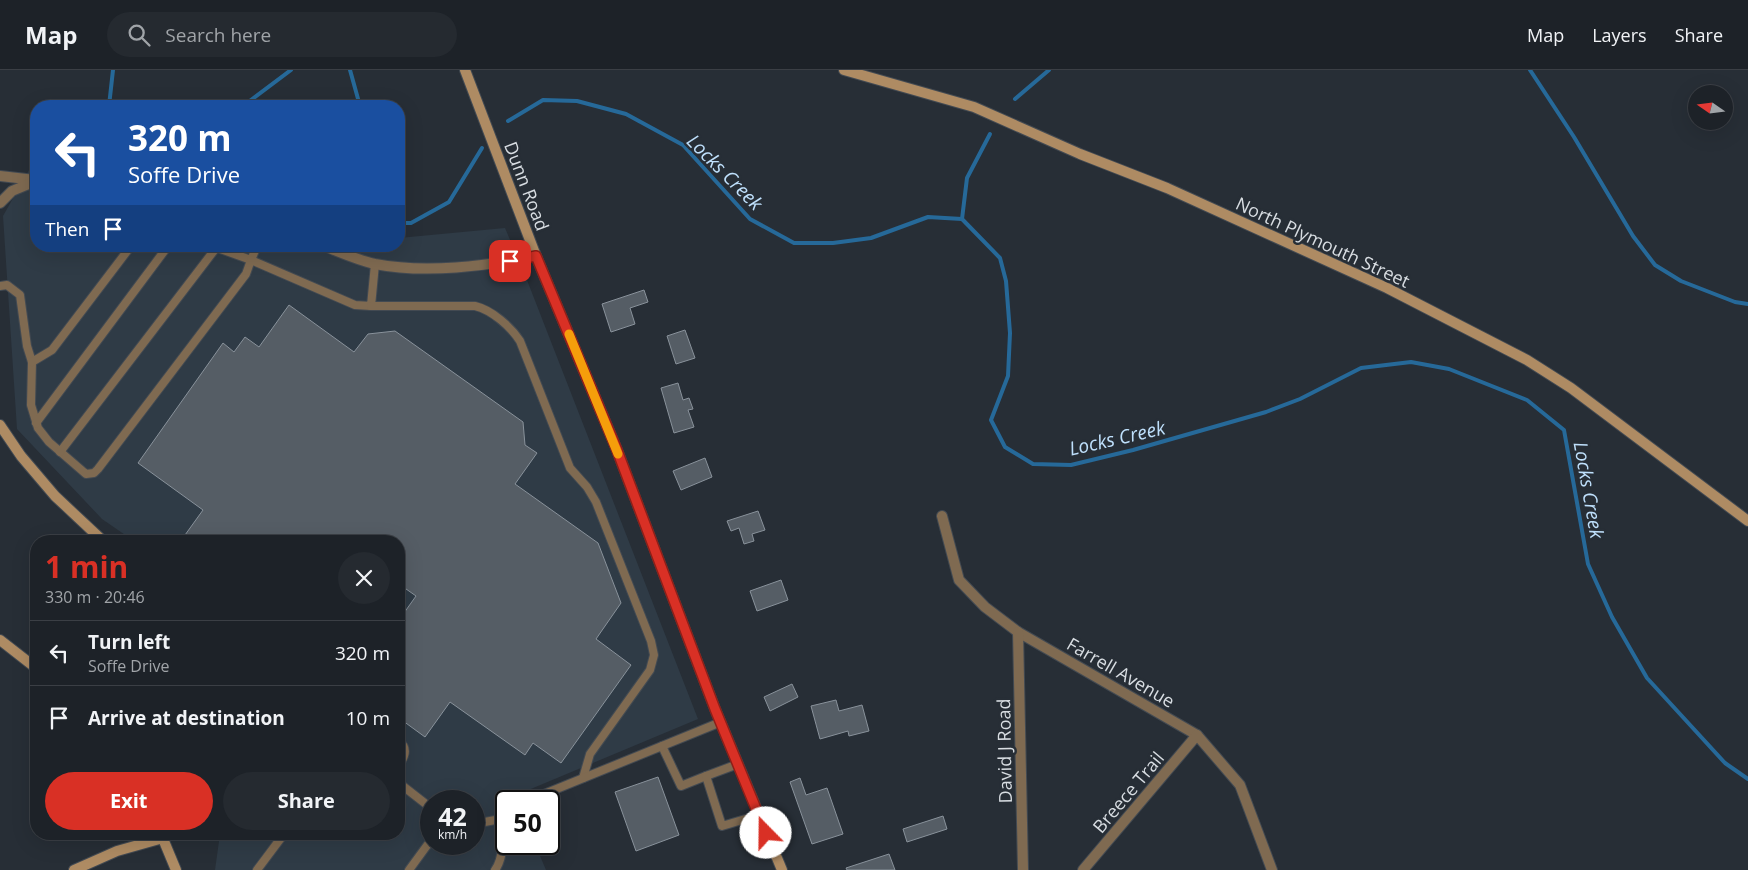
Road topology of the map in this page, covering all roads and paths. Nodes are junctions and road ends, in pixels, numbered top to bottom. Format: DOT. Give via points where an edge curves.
graph roads {
  1 [pos="466,70"];
  2 [pos="844,70"];
  3 [pos="0,176"];
  4 [pos="30,179"];
  5 [pos="30,183"];
  6 [pos="0,203"];
  7 [pos="126,252"];
  8 [pos="164,252"];
  9 [pos="210,252"];
  10 [pos="228,252"];
  11 [pos="254,252"];
  12 [pos="341,252"];
  13 [pos="536,256"];
  14 [pos="251,260"];
  15 [pos="375,264"];
  16 [pos="0,286"];
  17 [pos="371,306"];
  18 [pos="32,362"];
  19 [pos="36,423"];
  20 [pos="0,424"];
  21 [pos="60,452"];
  22 [pos="942,516"];
  23 [pos="1748,521"];
  24 [pos="97,535"];
  25 [pos="1018,632"];
  26 [pos="0,640"];
  27 [pos="30,663"];
  28 [pos="720,722"];
  29 [pos="1198,735"];
  30 [pos="662,746"];
  31 [pos="738,764"];
  32 [pos="706,776"];
  33 [pos="583,778"];
  34 [pos="405,787"];
  35 [pos="554,790"];
  36 [pos="420,799"];
  37 [pos="759,815"];
  38 [pos="150,840"];
  39 [pos="167,840"];
  40 [pos="280,840"];
  41 [pos="420,855"];
  42 [pos="497,867"];
  43 [pos="74,870"];
  44 [pos="176,870"];
  45 [pos="257,870"];
  46 [pos="409,870"];
  47 [pos="506,870"];
  48 [pos="782,870"];
  49 [pos="1023,870"];
  50 [pos="1083,870"];
  51 [pos="1272,870"];
  1 -- 13 [label="main road, Dunn Road"];
  2 -- 23 [label="main road, North Plymouth Street" via="974,107 1167,188 1386,288 1527,360 1571,388"];
  3 -- 4 [label="street"];
  5 -- 6 [label="street" via="12,191"];
  7 -- 18 [label="lane" via="52,350"];
  8 -- 19 [label="lane"];
  9 -- 21 [label="lane"];
  10 -- 14 [label="lane"];
  11 -- 14 [label="lane"];
  12 -- 15 [label="street"];
  13 -- 15 [label="street" via="497,264 446,267"];
  13 -- 28 [label="main road, Dunn Road" via="617,450"];
  14 -- 17 [label="lane" via="355,305"];
  14 -- 21 [label="lane" via="246,274 98,469 86,474"];
  15 -- 17 [label="lane"];
  16 -- 18 [label="lane" via="7,286 20,295"];
  17 -- 33 [label="lane" via="475,306 511,328 520,341 570,468 596,502 652,641 654,655 650,670 590,754"];
  18 -- 19 [label="lane" via="31,405"];
  19 -- 21 [label="lane"];
  20 -- 24 [label="main road" via="21,456 55,496"];
  22 -- 25 [label="street, Farrell Avenue" via="959,580 985,607"];
  25 -- 29 [label="street, Farrell Avenue"];
  25 -- 49 [label="street, David J Road"];
  26 -- 27 [label="main road"];
  28 -- 30 [label="lane"];
  28 -- 31 [label="main road, Dunn Road"];
  29 -- 50 [label="street, Breece Trail"];
  29 -- 51 [label="street, Farrell Avenue" via="1240,785"];
  30 -- 32 [label="lane" via="681,786"];
  30 -- 33 [label="lane"];
  31 -- 32 [label="lane"];
  31 -- 37 [label="main road, Dunn Road"];
  32 -- 37 [label="lane" via="722,826"];
  33 -- 35 [label="lane"];
  34 -- 36 [label="lane"];
  37 -- 48 [label="main road, Dunn Road"];
  38 -- 43 [label="main road"];
  39 -- 44 [label="main road"];
  40 -- 45 [label="lane"];
  41 -- 46 [label="lane"];
  42 -- 47 [label="lane"];
}
